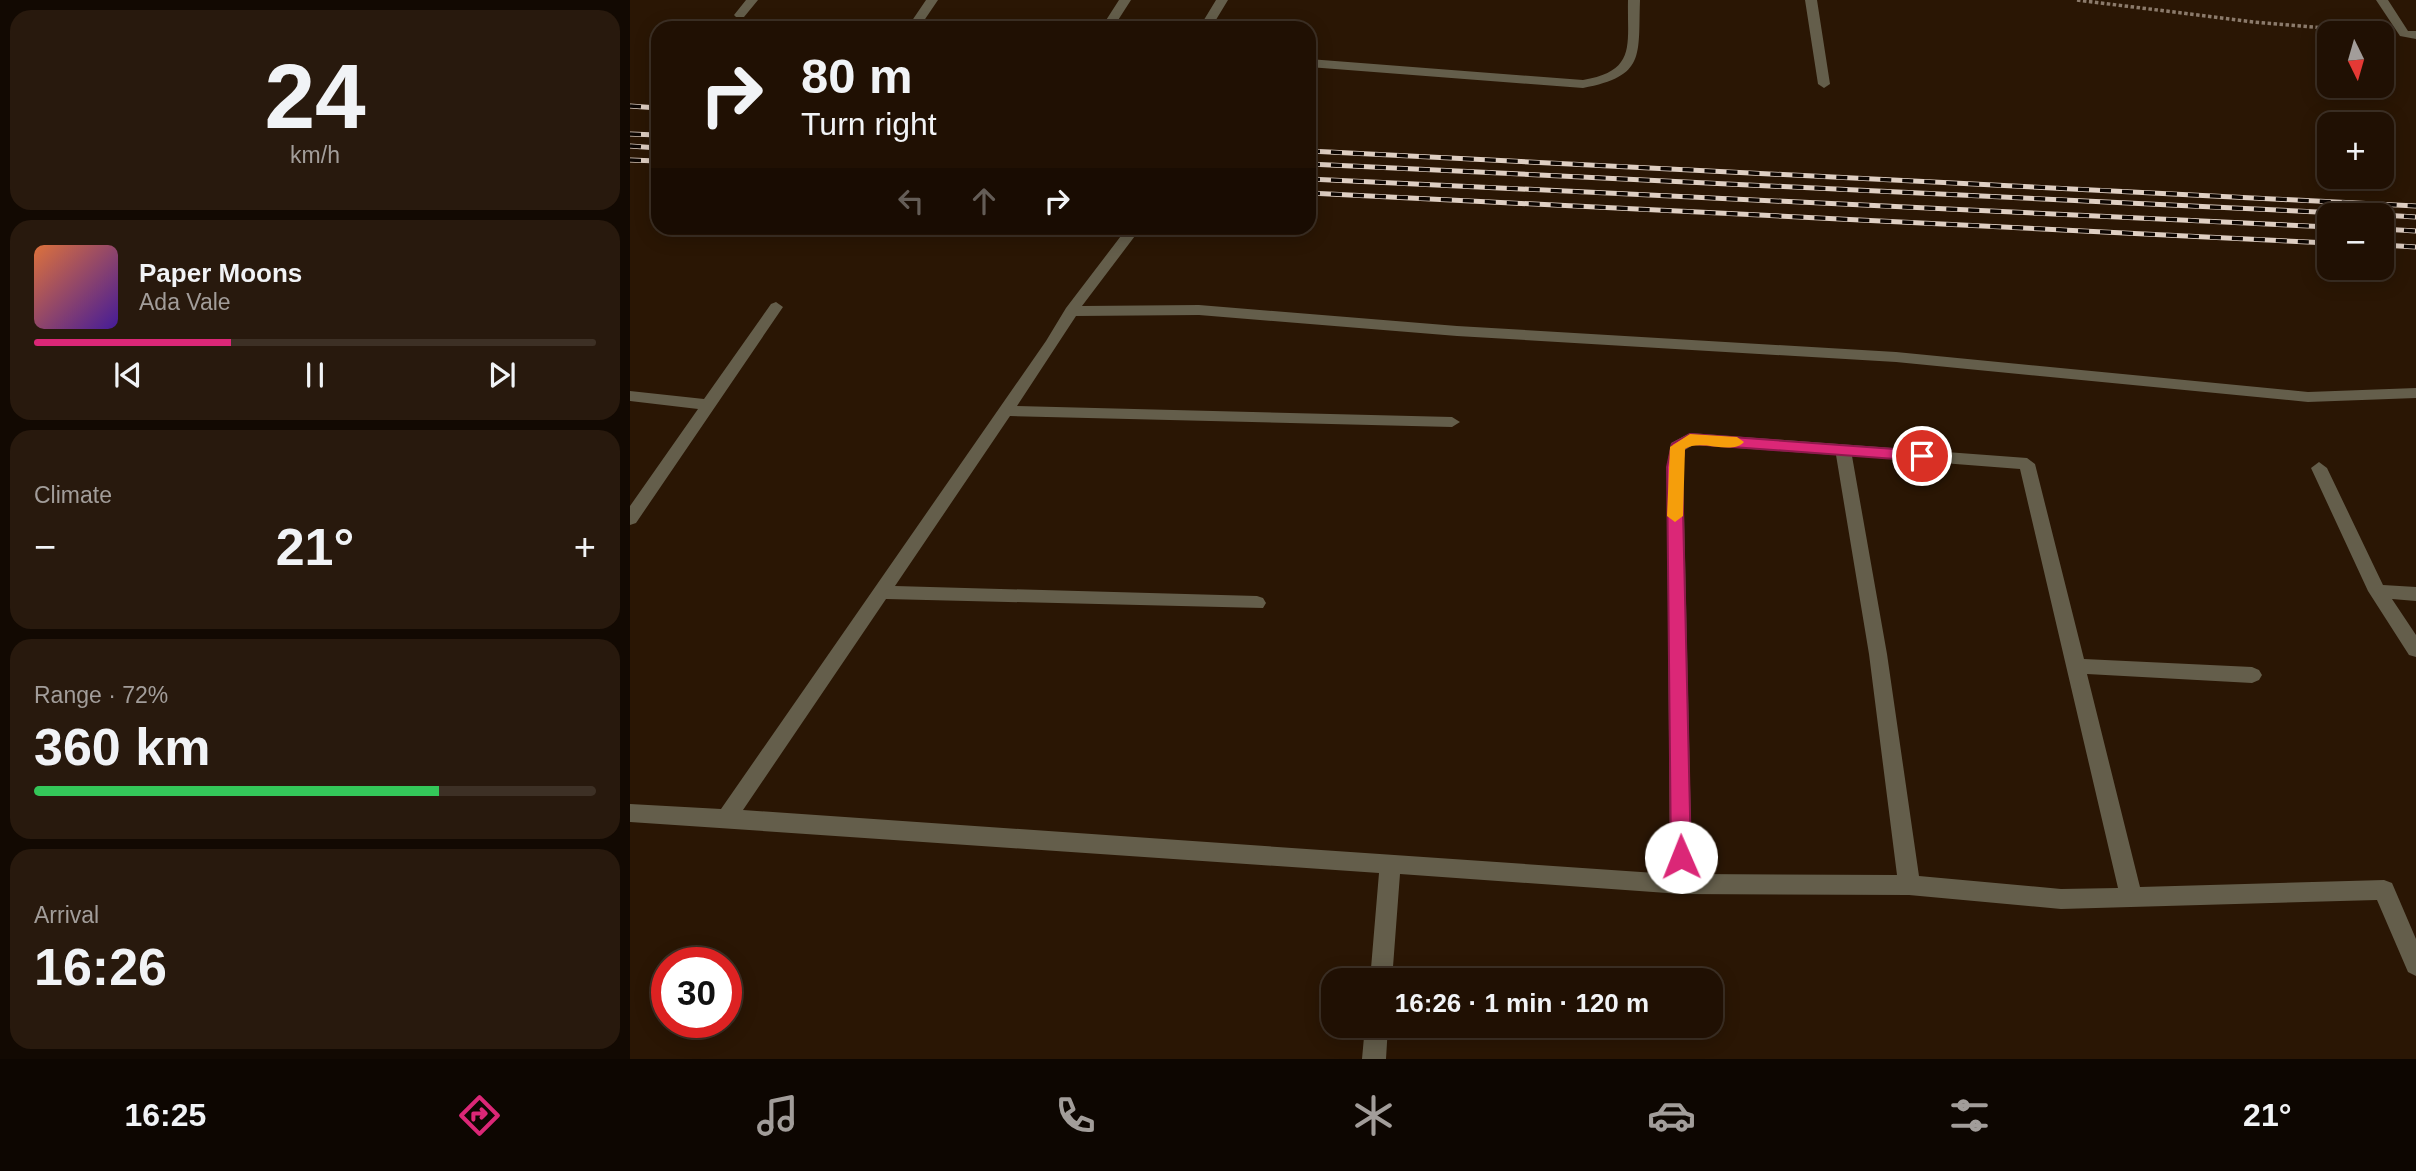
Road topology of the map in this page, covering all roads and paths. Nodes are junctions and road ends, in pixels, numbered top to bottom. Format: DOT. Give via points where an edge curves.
graph roads {
  1 [pos="752,0"];
  2 [pos="932,0"];
  3 [pos="1125,0"];
  4 [pos="1222,0"];
  5 [pos="1634,0"];
  6 [pos="1811,0"];
  7 [pos="2077,0"];
  8 [pos="2382,0"];
  9 [pos="740,15"];
  10 [pos="918,21"];
  11 [pos="1112,21"];
  12 [pos="1209,21"];
  13 [pos="2410,35"];
  14 [pos="1316,64"];
  15 [pos="1824,84"];
  16 [pos="1129,235"];
  17 [pos="776,307"];
  18 [pos="1071,311"];
  19 [pos="2416,393"];
  20 [pos="630,396"];
  21 [pos="710,405"];
  22 [pos="1006,411"];
  23 [pos="1452,422"];
  24 [pos="1843,450"];
  25 [pos="2319,468"];
  26 [pos="630,519"];
  27 [pos="2377,591"];
  28 [pos="880,592"];
  29 [pos="2416,594"];
  30 [pos="1257,603"];
  31 [pos="2416,650"];
  32 [pos="2077,666"];
  33 [pos="2252,675"];
  34 [pos="630,813"];
  35 [pos="726,818"];
  36 [pos="1390,866"];
  37 [pos="1681,884"];
  38 [pos="1909,885"];
  39 [pos="2132,899"];
  40 [pos="2416,965"];
  41 [pos="1382,968"];
  42 [pos="1376,1038"];
  43 [pos="1374,1059"];
  1 -- 9 [label="street"];
  2 -- 10 [label="street"];
  3 -- 11 [label="street"];
  4 -- 12 [label="street"];
  5 -- 14 [label="street" via="1630,65 1621,75 1603,82"];
  6 -- 15 [label="street"];
  7 -- 13 [label="path"];
  8 -- 13 [label="street"];
  16 -- 18 [label="street"];
  17 -- 21 [label="street"];
  18 -- 19 [label="street" via="1199,310 1457,331 1896,357 2308,397"];
  18 -- 22 [label="street"];
  20 -- 21 [label="street"];
  21 -- 26 [label="street"];
  22 -- 23 [label="street"];
  22 -- 28 [label="street"];
  24 -- 32 [label="street" via="2027,464"];
  24 -- 37 [label="street" via="1690,439 1677,447"];
  24 -- 38 [label="street" via="1878,654"];
  25 -- 27 [label="street"];
  27 -- 29 [label="street"];
  27 -- 31 [label="street"];
  28 -- 30 [label="street"];
  28 -- 35 [label="street"];
  32 -- 33 [label="street"];
  32 -- 39 [label="street"];
  34 -- 35 [label="street"];
  35 -- 36 [label="street"];
  36 -- 37 [label="street"];
  36 -- 41 [label="street"];
  37 -- 38 [label="street"];
  38 -- 39 [label="street" via="2060,899"];
  39 -- 40 [label="street" via="2384,890"];
  42 -- 43 [label="street"];
}
